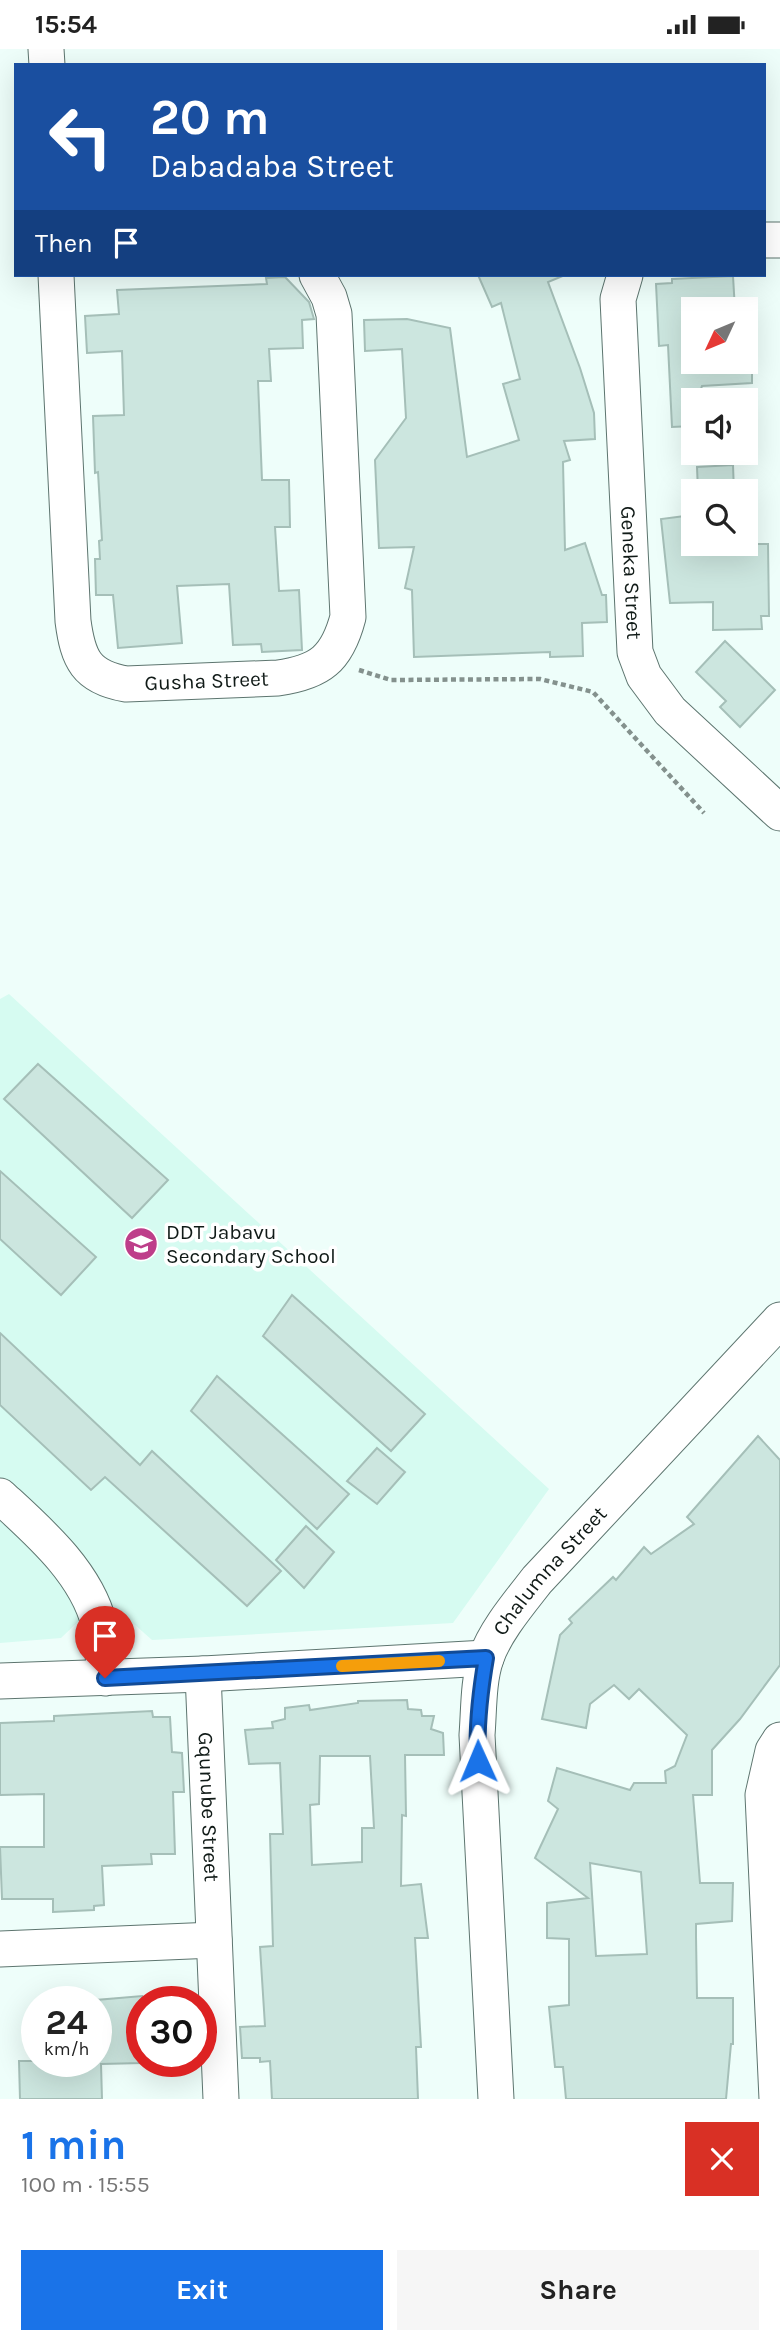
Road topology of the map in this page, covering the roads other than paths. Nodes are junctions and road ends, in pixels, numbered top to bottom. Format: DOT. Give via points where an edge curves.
graph roads {
  1 [pos="56,277"];
  2 [pos="318,277"];
  3 [pos="624,277"];
  4 [pos="780,813"];
  5 [pos="780,1320"];
  6 [pos="0,1496"];
  7 [pos="486,1658"];
  8 [pos="203,1674"];
  9 [pos="105,1678"];
  10 [pos="0,1681"];
  11 [pos="780,1740"];
  12 [pos="214,1940"];
  13 [pos="0,1949"];
  14 [pos="221,2099"];
  15 [pos="496,2099"];
  16 [pos="777,2099"];
  1 -- 2 [label="street, Gusha Street" via="76,643 94,674 125,684 298,675 318,667 342,640 348,617 334,314"];
  3 -- 4 [label="street, Geneka Street" via="618,299 635,652 644,676 670,711"];
  5 -- 7 [label="street, Chalumna Street" via="537,1580"];
  6 -- 9 [label="street" via="36,1529 88,1597 99,1623"];
  7 -- 8 [label="street"];
  7 -- 15 [label="street, Chalumna Street" via="477,1735"];
  8 -- 9 [label="street"];
  8 -- 12 [label="street, Gqunube Street"];
  9 -- 10 [label="street"];
  11 -- 16 [label="street" via="763,1795"];
  12 -- 13 [label="street"];
  12 -- 14 [label="street, Gqunube Street"];
}
